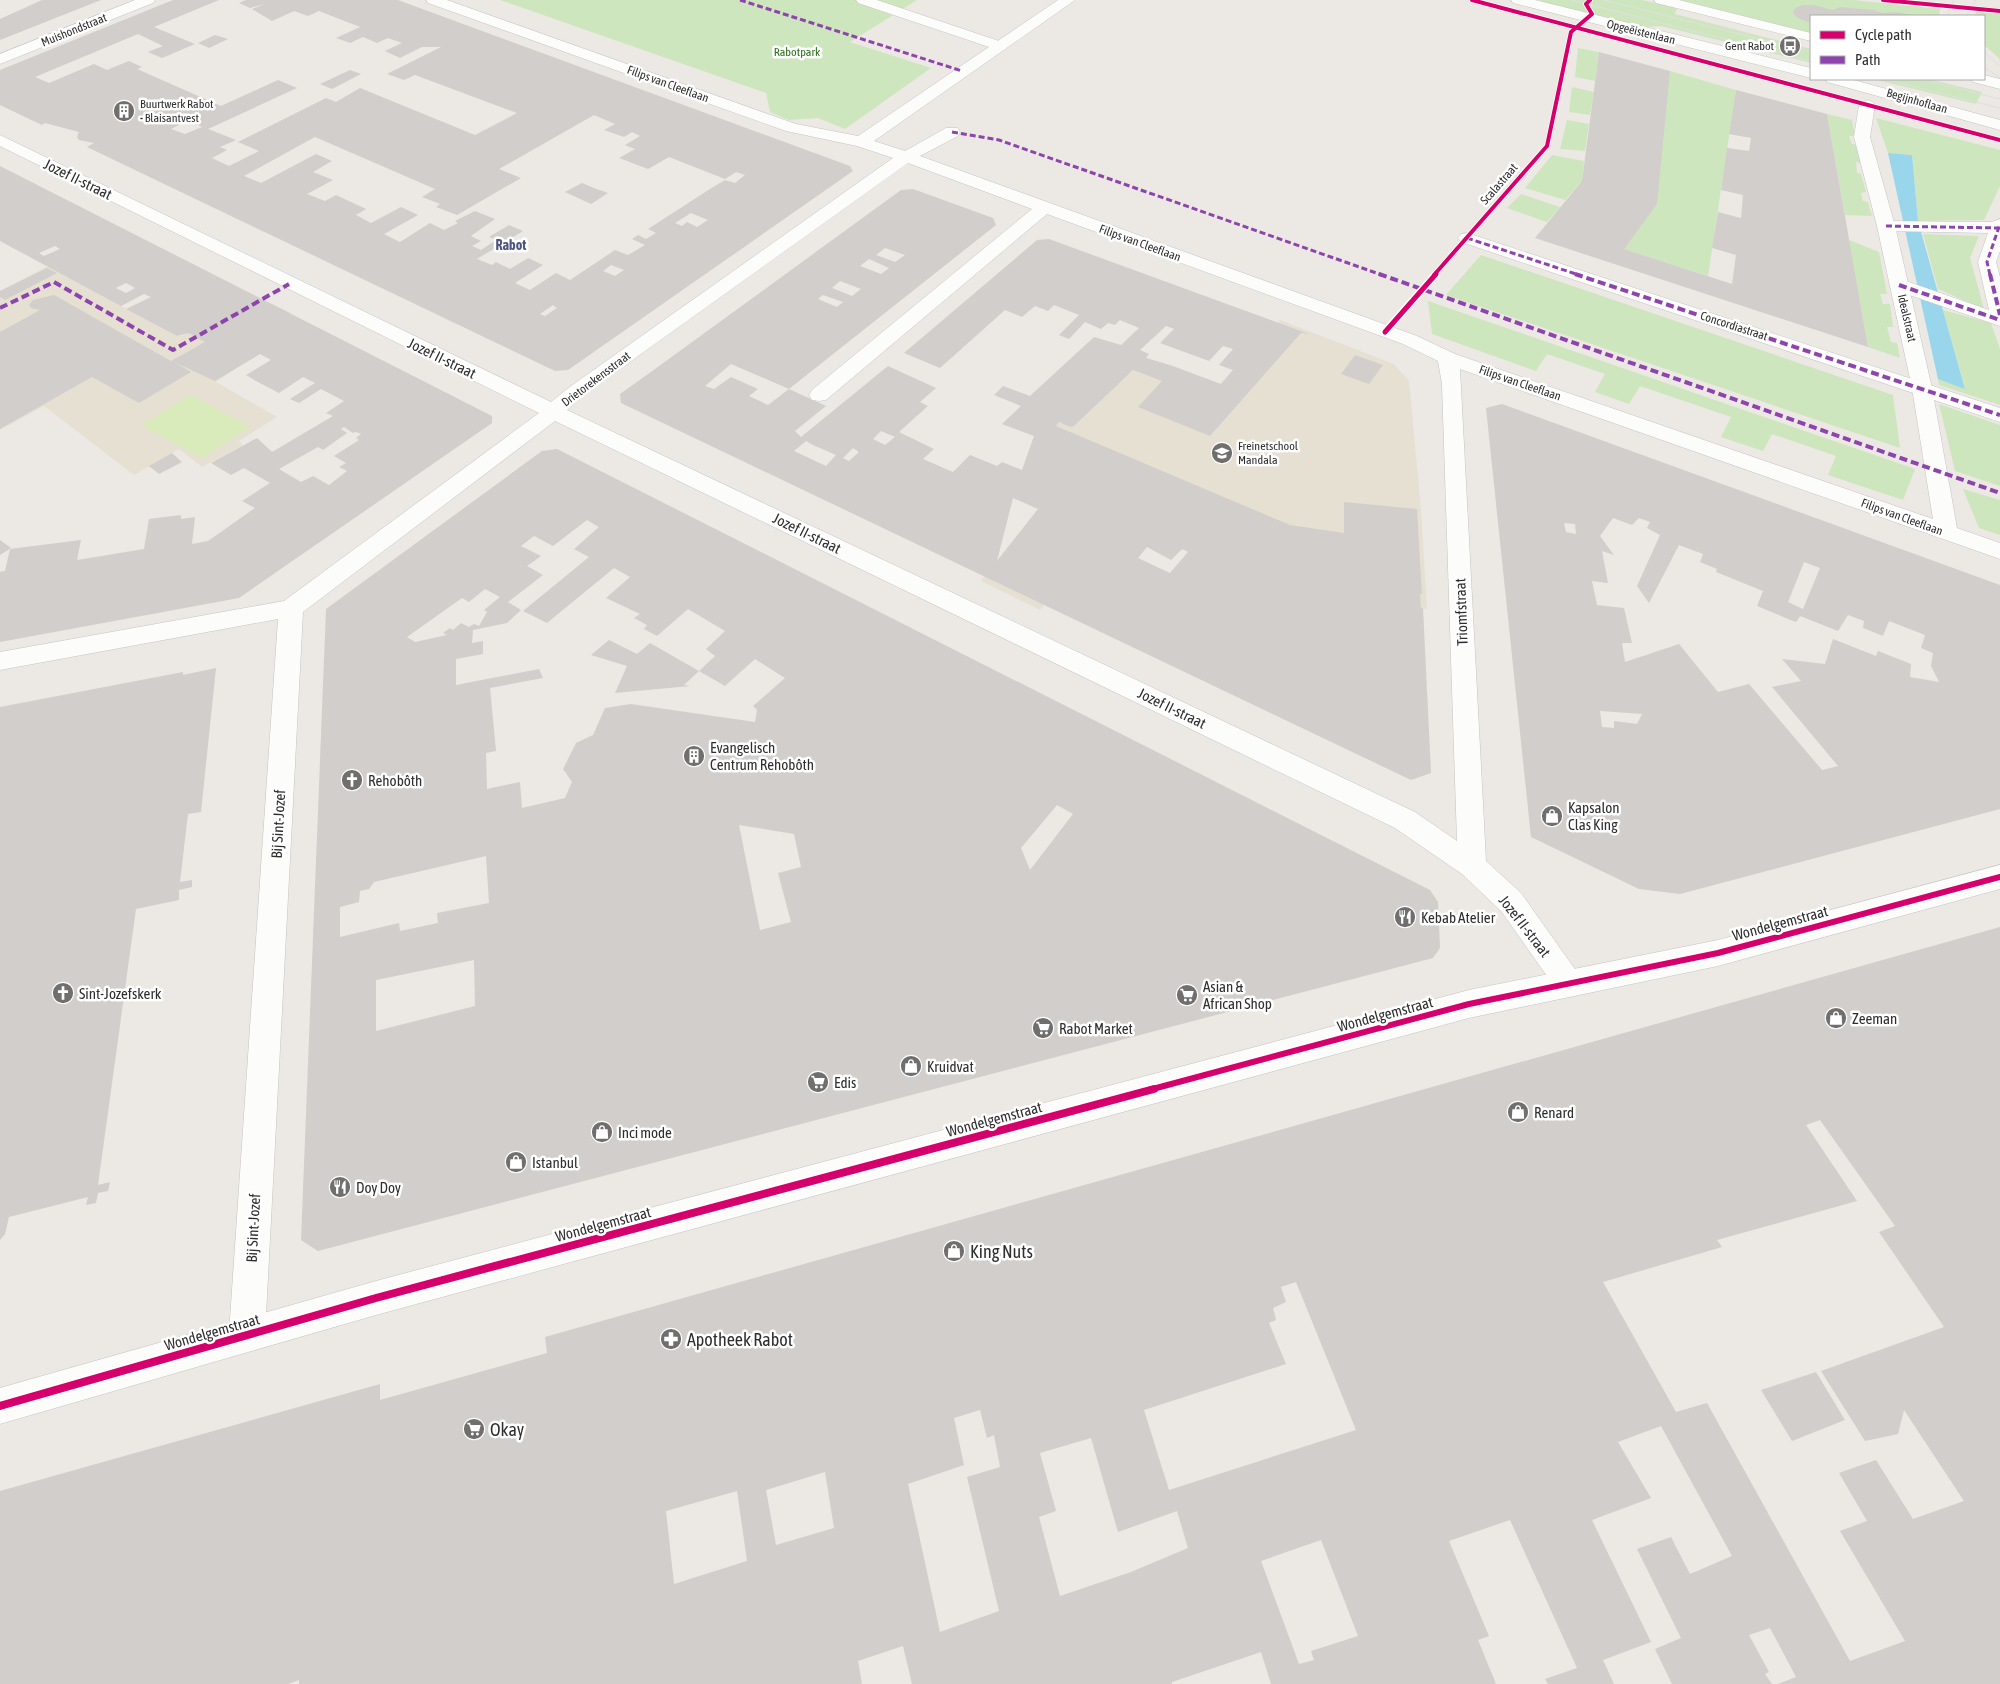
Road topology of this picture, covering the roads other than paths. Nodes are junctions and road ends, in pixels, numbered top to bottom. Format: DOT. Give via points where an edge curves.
graph roads {
  1 [pos="148,0"];
  2 [pos="433,0"];
  3 [pos="863,0"];
  4 [pos="1068,0"];
  5 [pos="1518,0"];
  6 [pos="1661,0"];
  7 [pos="1810,37"];
  8 [pos="1000,46"];
  9 [pos="0,59"];
  10 [pos="1810,73"];
  11 [pos="1837,80"];
  12 [pos="1984,80"];
  13 [pos="2000,84"];
  14 [pos="1867,104"];
  15 [pos="2000,125"];
  16 [pos="952,132"];
  17 [pos="0,140"];
  18 [pos="861,142"];
  19 [pos="906,157"];
  20 [pos="1043,208"];
  21 [pos="1886,226"];
  22 [pos="1999,226"];
  23 [pos="1467,238"];
  24 [pos="1899,285"];
  25 [pos="2000,314"];
  26 [pos="2000,320"];
  27 [pos="1448,358"];
  28 [pos="1922,388"];
  29 [pos="819,395"];
  30 [pos="553,412"];
  31 [pos="2000,414"];
  32 [pos="1947,533"];
  33 [pos="2000,551"];
  34 [pos="291,608"];
  35 [pos="0,661"];
  36 [pos="1472,866"];
  37 [pos="2000,878"];
  38 [pos="1569,984"];
  39 [pos="247,1334"];
  40 [pos="0,1406"];
  1 -- 9 [label="street, Muishondstraat"];
  2 -- 18 [label="street, Filips van Cleeflaan" via="792,128"];
  3 -- 8 [label="street"];
  4 -- 8 [label="street"];
  5 -- 10 [label="street, Opgeëistenlaan"];
  6 -- 7 [label="street"];
  8 -- 18 [label="street"];
  11 -- 15 [label="street, Begijnhoflaan"];
  12 -- 13 [label="street"];
  14 -- 21 [label="street, Idealstraat" via="1862,137"];
  16 -- 19 [label="street"];
  17 -- 30 [label="street, Jozef II-straat"];
  18 -- 19 [label="street, Filips van Cleeflaan"];
  19 -- 20 [label="street, Filips van Cleeflaan"];
  19 -- 30 [label="street, Drietorekensstraat" via="578,390"];
  20 -- 27 [label="street, Filips van Cleeflaan" via="1410,340"];
  20 -- 29 [label="street"];
  21 -- 22 [label="street"];
  21 -- 24 [label="street, Idealstraat"];
  22 -- 25 [label="street" via="1987,262"];
  23 -- 28 [label="street, Concordiastraat"];
  24 -- 26 [label="street"];
  24 -- 28 [label="street, Idealstraat"];
  27 -- 32 [label="street, Filips van Cleeflaan"];
  27 -- 36 [label="street, Triomfstraat" via="1452,384"];
  28 -- 31 [label="street, Concordiastraat"];
  28 -- 32 [label="street, Idealstraat"];
  30 -- 34 [label="street, Drietorekensstraat"];
  30 -- 36 [label="street, Jozef II-straat" via="1405,820"];
  32 -- 33 [label="street, Filips van Cleeflaan"];
  34 -- 35 [label="street"];
  34 -- 39 [label="street, Bij Sint-Jozef"];
  36 -- 38 [label="street, Jozef II-straat" via="1511,902"];
  37 -- 38 [label="street, Wondelgemstraat" via="1718,953"];
  38 -- 39 [label="street, Wondelgemstraat" via="1460,1007"];
  39 -- 40 [label="street, Wondelgemstraat"];
}
